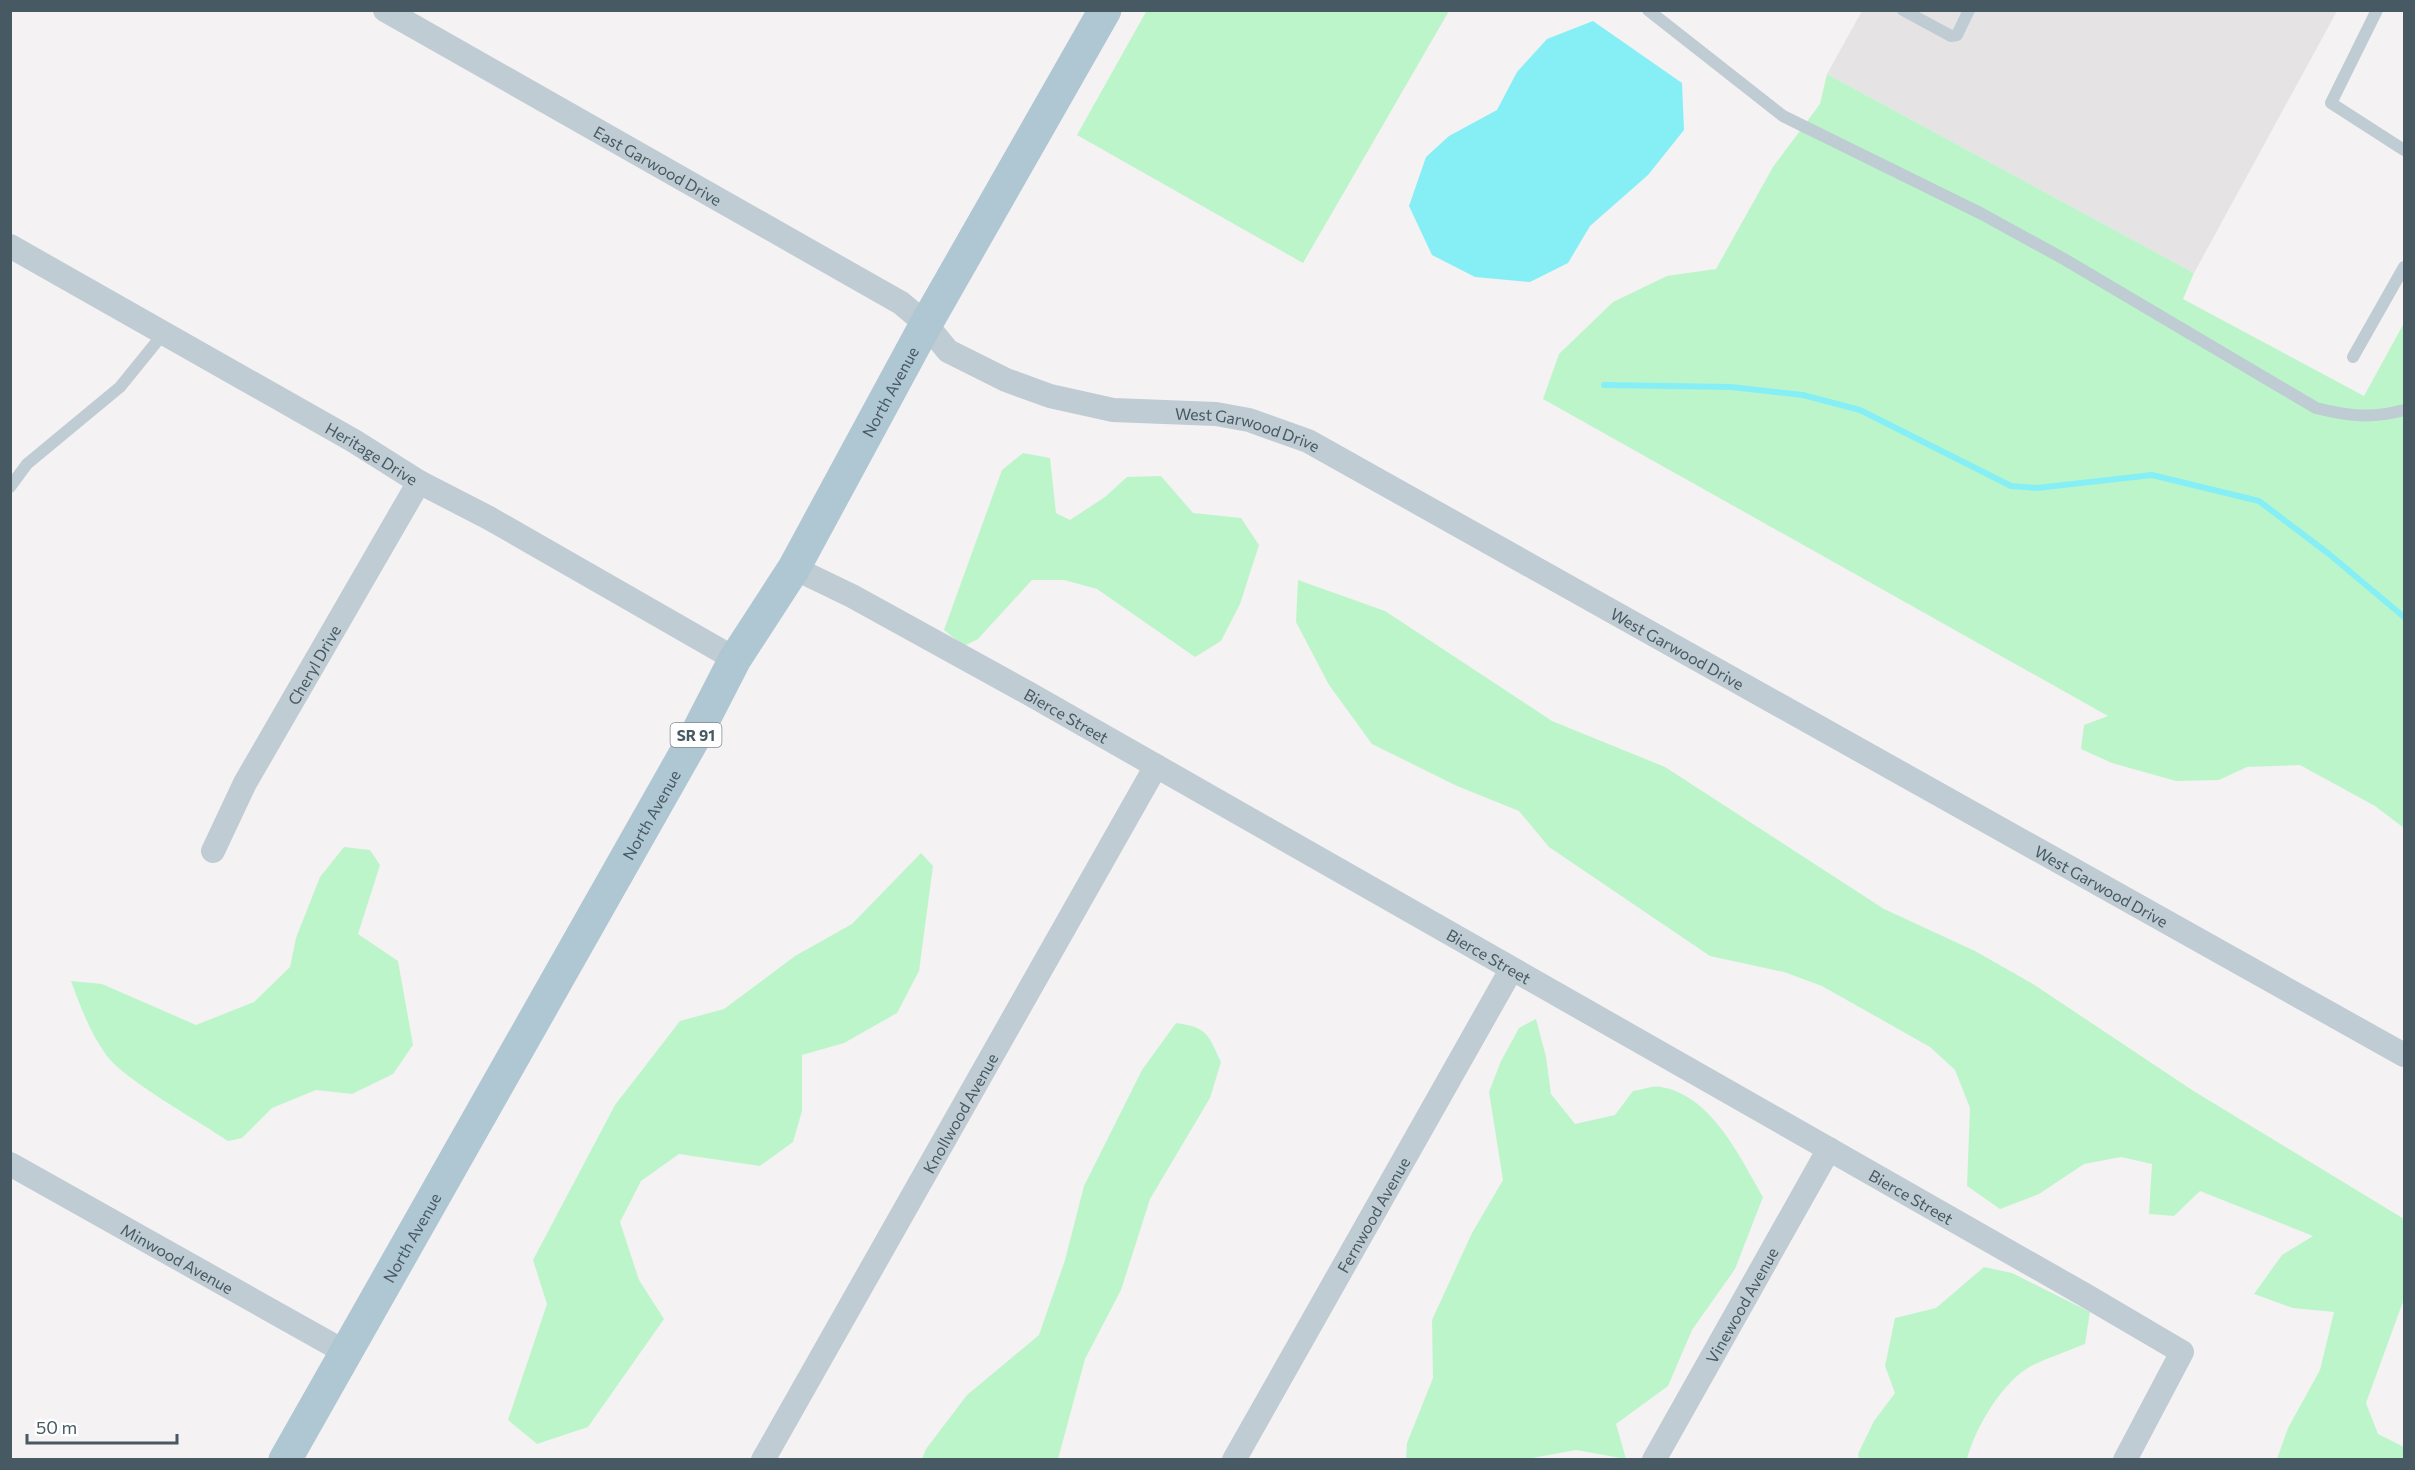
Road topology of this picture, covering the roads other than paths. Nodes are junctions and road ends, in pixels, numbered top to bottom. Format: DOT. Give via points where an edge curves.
graph roads {
  1 [pos="385,10"];
  2 [pos="1105,10"];
  3 [pos="1648,10"];
  4 [pos="1903,10"];
  5 [pos="1969,10"];
  6 [pos="2378,10"];
  7 [pos="2404,150"];
  8 [pos="10,246"];
  9 [pos="2404,267"];
  10 [pos="926,324"];
  11 [pos="163,334"];
  12 [pos="2353,357"];
  13 [pos="2404,410"];
  14 [pos="418,482"];
  15 [pos="10,487"];
  16 [pos="794,568"];
  17 [pos="735,659"];
  18 [pos="1156,766"];
  19 [pos="213,851"];
  20 [pos="1511,970"];
  21 [pos="2404,1055"];
  22 [pos="1829,1149"];
  23 [pos="10,1164"];
  24 [pos="345,1352"];
  25 [pos="285,1460"];
  26 [pos="763,1460"];
  27 [pos="1234,1460"];
  28 [pos="1654,1460"];
  29 [pos="2125,1460"];
  1 -- 10 [label="street, East Garwood Drive" via="901,303"];
  2 -- 10 [label="main road, North Avenue / SR 91"];
  3 -- 13 [label="lane" via="1783,116 2013,231 2316,408 2350,417 2374,417"];
  4 -- 5 [label="lane" via="1951,36 1957,35"];
  6 -- 7 [label="lane" via="2331,103"];
  8 -- 11 [label="street, Heritage Drive"];
  9 -- 12 [label="lane"];
  10 -- 16 [label="main road, North Avenue / SR 91"];
  10 -- 21 [label="street, West Garwood Drive" via="948,351 1050,396 1113,410 1216,414 1249,420 1308,441"];
  11 -- 14 [label="street, Heritage Drive" via="354,441"];
  11 -- 15 [label="lane" via="120,387 27,464"];
  14 -- 17 [label="street, Heritage Drive" via="489,518"];
  14 -- 19 [label="street, Cheryl Drive" via="245,783"];
  16 -- 17 [label="main road, North Avenue / SR 91"];
  16 -- 18 [label="street, Bierce Street" via="863,602"];
  17 -- 24 [label="main road, North Avenue / SR 91" via="698,731"];
  18 -- 20 [label="street, Bierce Street"];
  18 -- 26 [label="street, Knollwood Avenue"];
  20 -- 22 [label="street, Bierce Street"];
  20 -- 27 [label="street, Fernwood Avenue"];
  22 -- 28 [label="street, Vinewood Avenue"];
  22 -- 29 [label="street, Bierce Street" via="2182,1352"];
  23 -- 24 [label="street, Minwood Avenue"];
  24 -- 25 [label="main road, North Avenue / SR 91"];
}
